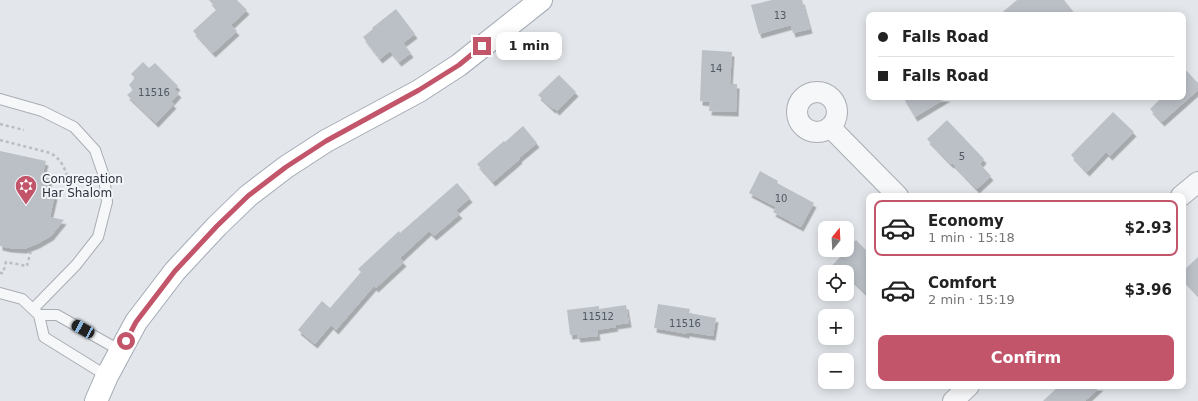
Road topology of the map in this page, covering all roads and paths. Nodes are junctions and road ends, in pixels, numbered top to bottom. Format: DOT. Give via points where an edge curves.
graph roads {
  1 [pos="541,0"];
  2 [pos="0,99"];
  3 [pos="0,124"];
  4 [pos="830,127"];
  5 [pos="24,130"];
  6 [pos="0,140"];
  7 [pos="1198,182"];
  8 [pos="895,193"];
  9 [pos="1185,193"];
  10 [pos="71,195"];
  11 [pos="31,250"];
  12 [pos="0,273"];
  13 [pos="0,293"];
  14 [pos="36,312"];
  15 [pos="121,351"];
  16 [pos="107,376"];
  17 [pos="966,389"];
  18 [pos="96,401"];
  19 [pos="953,401"];
  1 -- 15 [label="main road" via="459,65 326,141 248,196 175,271 136,322"];
  2 -- 14 [label="lane" via="42,111 74,127 95,150 104,176 106,202 98,237"];
  3 -- 5 [label="path"];
  4 -- 8 [label="street"];
  6 -- 10 [label="path" via="54,155 65,168"];
  7 -- 9 [label="street"];
  11 -- 12 [label="path" via="27,266 6,262 3,273"];
  13 -- 14 [label="lane" via="22,299"];
  14 -- 15 [label="lane" via="57,315"];
  14 -- 16 [label="lane" via="44,337"];
  15 -- 16 [label="main road"];
  16 -- 18 [label="main road"];
  17 -- 19 [label="street"];
}
